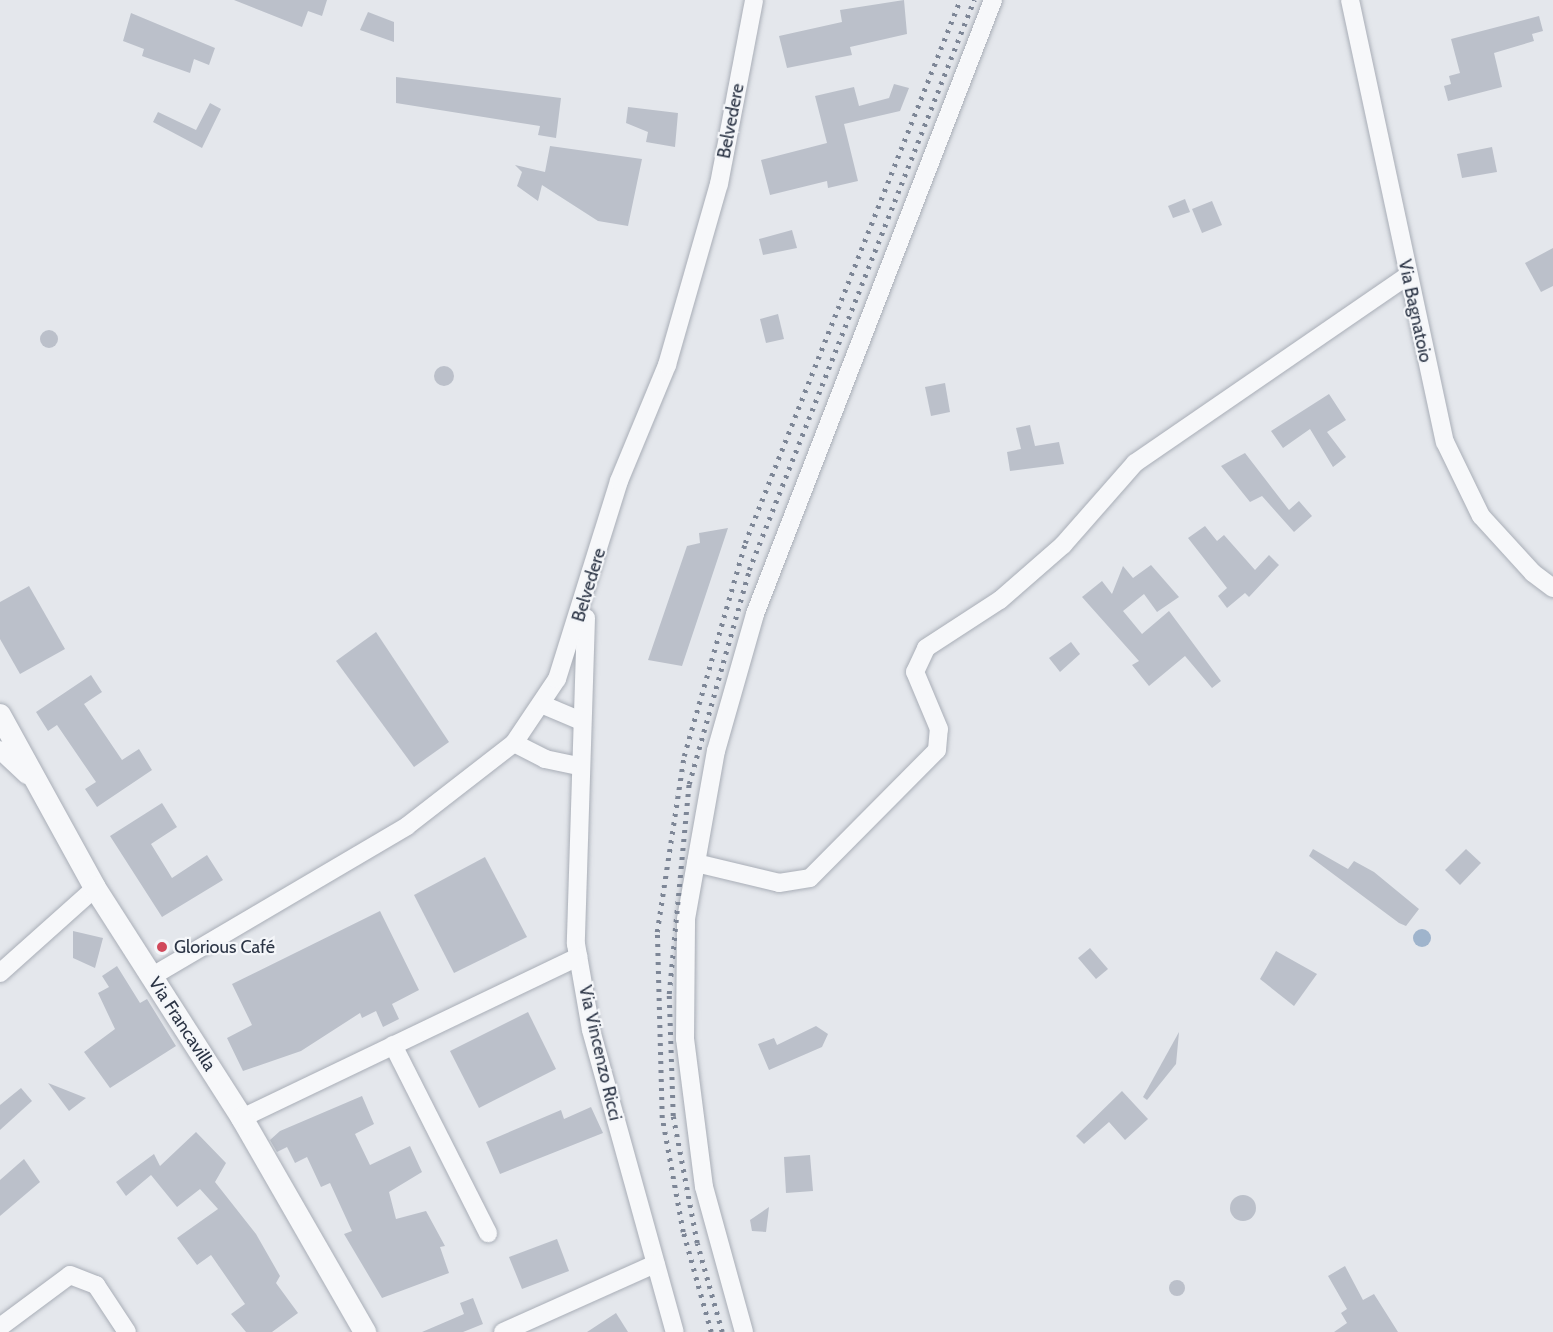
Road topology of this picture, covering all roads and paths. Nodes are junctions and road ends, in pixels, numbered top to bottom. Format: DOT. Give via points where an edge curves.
graph roads {
  1 [pos="754,0"];
  2 [pos="993,0"];
  3 [pos="1350,0"];
  4 [pos="1406,277"];
  5 [pos="1553,588"];
  6 [pos="586,600"];
  7 [pos="541,704"];
  8 [pos="0,715"];
  9 [pos="581,721"];
  10 [pos="514,743"];
  11 [pos="0,750"];
  12 [pos="579,766"];
  13 [pos="33,782"];
  14 [pos="696,863"];
  15 [pos="95,888"];
  16 [pos="578,957"];
  17 [pos="0,973"];
  18 [pos="151,976"];
  19 [pos="393,1045"];
  20 [pos="242,1118"];
  21 [pos="488,1233"];
  22 [pos="655,1264"];
  23 [pos="0,1327"];
  24 [pos="127,1332"];
  25 [pos="365,1332"];
  26 [pos="503,1332"];
  27 [pos="675,1332"];
  28 [pos="744,1332"];
  1 -- 6 [label="street, Belvedere" via="719,184 667,365 619,481"];
  2 -- 14 [label="street" via="740,658 716,751"];
  3 -- 4 [label="street, Via Bagnatoio"];
  4 -- 5 [label="street, Via Bagnatoio" via="1445,441 1481,516 1533,573"];
  4 -- 14 [label="street" via="1135,463 1062,544 1000,600 926,648 915,672 939,729 937,750 810,878 779,883"];
  6 -- 7 [label="street, Belvedere" via="557,679"];
  6 -- 9 [label="street, Via Vincenzo Ricci"];
  7 -- 9 [label="street"];
  7 -- 10 [label="street, Belvedere"];
  8 -- 13 [label="street, Via Francavilla"];
  9 -- 12 [label="street, Via Vincenzo Ricci"];
  10 -- 12 [label="street" via="545,759"];
  10 -- 18 [label="street, Belvedere" via="407,826"];
  11 -- 13 [label="street"];
  12 -- 16 [label="street, Via Vincenzo Ricci"];
  13 -- 15 [label="street, Via Francavilla"];
  14 -- 28 [label="street" via="686,919 688,1078 704,1187"];
  15 -- 17 [label="street"];
  15 -- 18 [label="street, Via Francavilla"];
  16 -- 19 [label="street"];
  16 -- 22 [label="street, Via Vincenzo Ricci" via="591,1030"];
  18 -- 20 [label="street, Via Francavilla"];
  19 -- 20 [label="street"];
  19 -- 21 [label="street"];
  20 -- 25 [label="street, Via Francavilla"];
  22 -- 26 [label="street"];
  22 -- 27 [label="street, Via Vincenzo Ricci"];
  23 -- 24 [label="street" via="70,1275 96,1285"];
}
